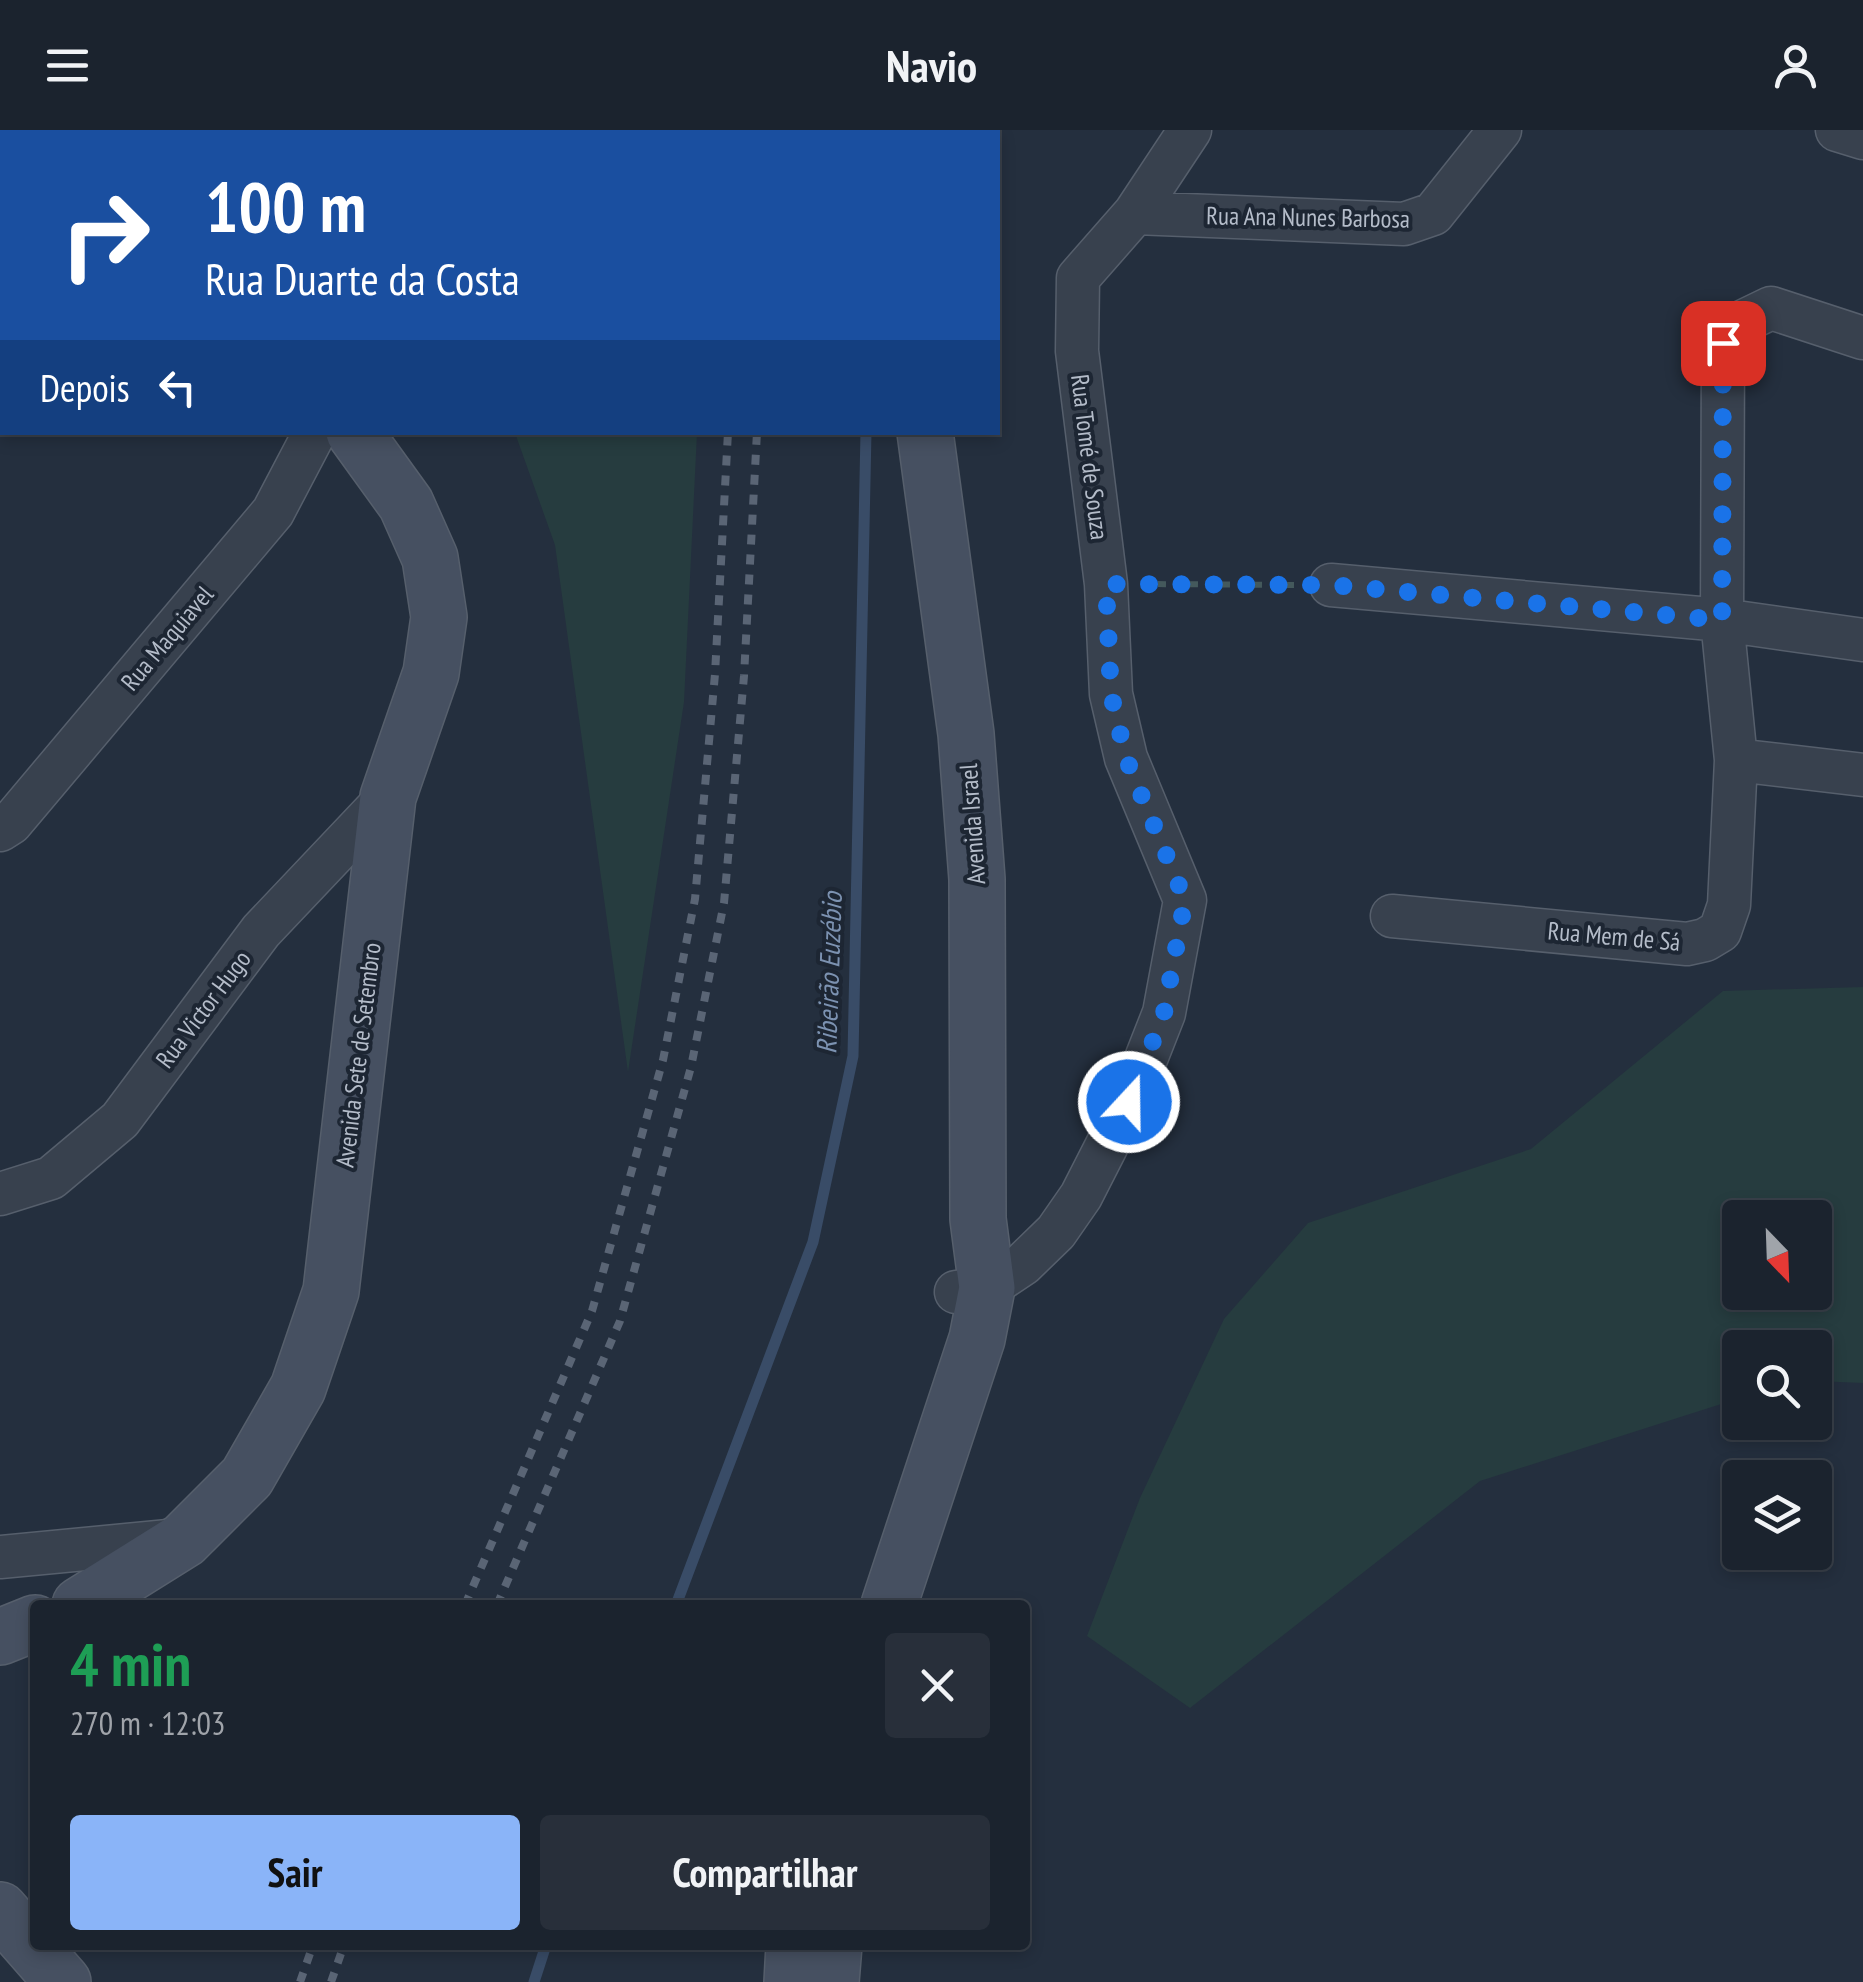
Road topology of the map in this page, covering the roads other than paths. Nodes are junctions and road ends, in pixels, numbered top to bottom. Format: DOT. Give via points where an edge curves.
graph roads {
  1 [pos="1190,130"];
  2 [pos="1500,130"];
  3 [pos="1837,130"];
  4 [pos="1863,138"];
  5 [pos="1135,213"];
  6 [pos="1863,338"];
  7 [pos="313,435"];
  8 [pos="356,435"];
  9 [pos="925,435"];
  10 [pos="1331,585"];
  11 [pos="1722,620"];
  12 [pos="1863,640"];
  13 [pos="1736,760"];
  14 [pos="1863,775"];
  15 [pos="388,797"];
  16 [pos="0,830"];
  17 [pos="1392,916"];
  18 [pos="0,1194"];
  19 [pos="971,1290"];
  20 [pos="184,1540"];
  21 [pos="0,1557"];
  22 [pos="88,1600"];
  23 [pos="854,1600"];
  24 [pos="891,1600"];
  25 [pos="30,1625"];
  26 [pos="0,1636"];
  27 [pos="0,1910"];
  28 [pos="30,1944"];
  29 [pos="35,1950"];
  30 [pos="794,1950"];
  31 [pos="834,1950"];
  32 [pos="63,1982"];
  33 [pos="792,1982"];
  34 [pos="831,1982"];
  1 -- 5 [label="street, Rua Tomé de Souza"];
  2 -- 5 [label="street, Rua Ana Nunes Barbosa" via="1433,214 1404,224"];
  3 -- 4 [label="street"];
  5 -- 19 [label="street, Rua Tomé de Souza" via="1078,278 1077,351 1106,584 1111,694 1122,742 1185,900 1164,1013 1081,1196 1034,1253"];
  6 -- 11 [label="street, Rua Mem de Sá" via="1771,308 1740,323 1723,343"];
  7 -- 16 [label="street, Rua Maquiavel" via="273,512"];
  8 -- 15 [label="main road, Avenida Sete de Setembro" via="406,504 430,558 439,617 431,673"];
  9 -- 19 [label="main road, Avenida Israel" via="964,716 977,880 978,1219"];
  10 -- 11 [label="street"];
  11 -- 12 [label="street"];
  11 -- 13 [label="street, Rua Mem de Sá"];
  13 -- 14 [label="street"];
  13 -- 17 [label="street, Rua Mem de Sá" via="1728,917 1705,940 1687,944"];
  15 -- 18 [label="street, Rua Victor Hugo" via="261,931 120,1120 51,1178"];
  15 -- 20 [label="main road, Avenida Sete de Setembro" via="330,1291 298,1388 246,1476"];
  19 -- 23 [label="main road, Avenida Israel"];
  19 -- 24 [label="main road, Avenida Israel" via="974,1349"];
  20 -- 21 [label="street"];
  20 -- 22 [label="main road, Avenida Sete de Setembro"];
  25 -- 26 [label="main road"];
  27 -- 28 [label="main road"];
  29 -- 32 [label="main road"];
  30 -- 33 [label="main road"];
  31 -- 34 [label="main road"];
}
